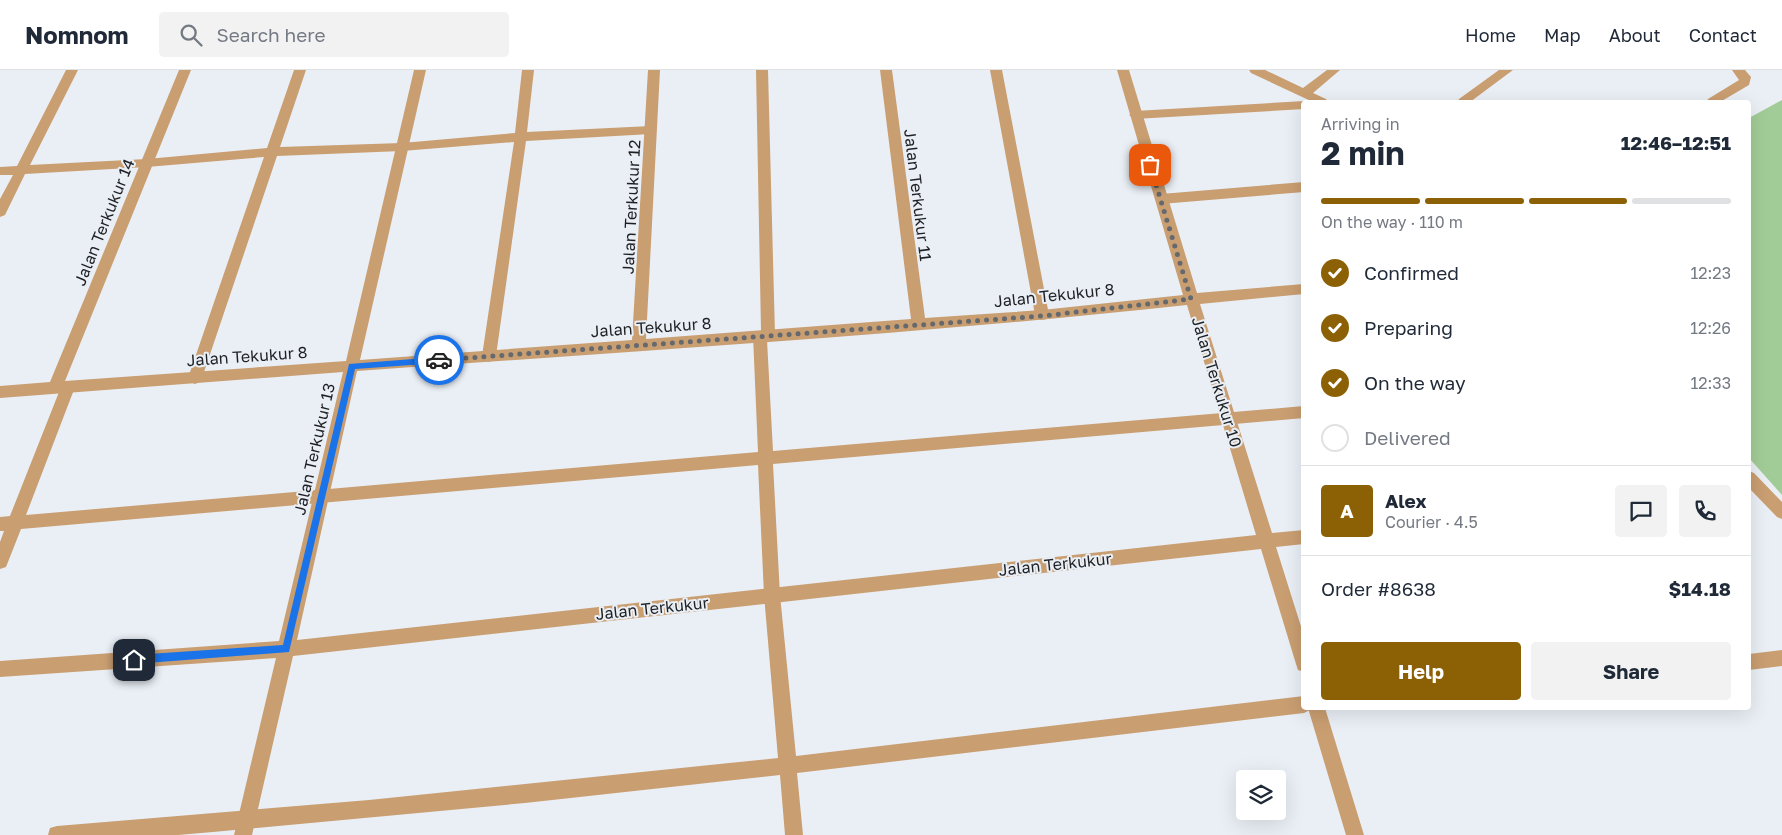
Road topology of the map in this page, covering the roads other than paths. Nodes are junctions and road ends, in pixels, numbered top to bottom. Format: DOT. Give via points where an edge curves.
graph roads {
  1 [pos="72,70"];
  2 [pos="185,70"];
  3 [pos="300,70"];
  4 [pos="420,70"];
  5 [pos="528,70"];
  6 [pos="654,70"];
  7 [pos="762,70"];
  8 [pos="886,70"];
  9 [pos="996,70"];
  10 [pos="1123,70"];
  11 [pos="1255,70"];
  12 [pos="1334,70"];
  13 [pos="1507,70"];
  14 [pos="1738,70"];
  15 [pos="1304,99"];
  16 [pos="1466,100"];
  17 [pos="1716,100"];
  18 [pos="1134,115"];
  19 [pos="651,130"];
  20 [pos="520,137"];
  21 [pos="402,147"];
  22 [pos="272,152"];
  23 [pos="147,163"];
  24 [pos="20,170"];
  25 [pos="0,171"];
  26 [pos="1301,187"];
  27 [pos="1161,198"];
  28 [pos="0,212"];
  29 [pos="1301,289"];
  30 [pos="1191,299"];
  31 [pos="1042,316"];
  32 [pos="919,325"];
  33 [pos="764,336"];
  34 [pos="639,345"];
  35 [pos="489,356"];
  36 [pos="352,366"];
  37 [pos="195,378"];
  38 [pos="62,388"];
  39 [pos="0,392"];
  40 [pos="1301,412"];
  41 [pos="1229,420"];
  42 [pos="765,460"];
  43 [pos="1751,480"];
  44 [pos="321,496"];
  45 [pos="1782,512"];
  46 [pos="8,523"];
  47 [pos="1301,538"];
  48 [pos="1266,540"];
  49 [pos="0,562"];
  50 [pos="772,595"];
  51 [pos="286,649"];
  52 [pos="1301,654"];
  53 [pos="1782,658"];
  54 [pos="1751,662"];
  55 [pos="0,669"];
  56 [pos="1301,704"];
  57 [pos="1318,710"];
  58 [pos="787,766"];
  59 [pos="244,828"];
  60 [pos="58,835"];
  61 [pos="794,835"];
  62 [pos="1355,835"];
  1 -- 24 [label="street"];
  2 -- 23 [label="street, Jalan Terkukur 14"];
  3 -- 22 [label="street"];
  4 -- 21 [label="street, Jalan Terkukur 13"];
  5 -- 20 [label="street"];
  6 -- 19 [label="street, Jalan Terkukur 12"];
  7 -- 33 [label="street"];
  8 -- 32 [label="street, Jalan Terkukur 11"];
  9 -- 31 [label="street"];
  10 -- 18 [label="street, Jalan Terkukur 10"];
  11 -- 15 [label="street"];
  12 -- 15 [label="street"];
  13 -- 16 [label="street"];
  14 -- 17 [label="street" via="1745,77 1745,82"];
  15 -- 18 [label="street"];
  18 -- 27 [label="street, Jalan Terkukur 10"];
  19 -- 20 [label="street"];
  19 -- 34 [label="street, Jalan Terkukur 12"];
  20 -- 21 [label="street"];
  20 -- 35 [label="street"];
  21 -- 22 [label="street"];
  21 -- 36 [label="street, Jalan Terkukur 13"];
  22 -- 23 [label="street"];
  22 -- 37 [label="street"];
  23 -- 24 [label="street"];
  23 -- 38 [label="street, Jalan Terkukur 14"];
  24 -- 25 [label="street"];
  24 -- 28 [label="street"];
  26 -- 27 [label="street"];
  27 -- 30 [label="street, Jalan Terkukur 10"];
  29 -- 30 [label="street, Jalan Tekukur 8"];
  30 -- 31 [label="street, Jalan Tekukur 8"];
  30 -- 41 [label="street, Jalan Terkukur 10"];
  31 -- 32 [label="street, Jalan Tekukur 8"];
  32 -- 33 [label="street, Jalan Tekukur 8"];
  33 -- 34 [label="street, Jalan Tekukur 8"];
  33 -- 42 [label="street"];
  34 -- 35 [label="street, Jalan Tekukur 8"];
  35 -- 36 [label="street, Jalan Tekukur 8"];
  36 -- 37 [label="street, Jalan Tekukur 8"];
  36 -- 44 [label="street, Jalan Terkukur 13"];
  37 -- 38 [label="street, Jalan Tekukur 8"];
  38 -- 39 [label="street, Jalan Tekukur 8"];
  38 -- 46 [label="street, Jalan Terkukur 14"];
  40 -- 41 [label="street"];
  41 -- 42 [label="street"];
  41 -- 48 [label="street, Jalan Terkukur 10"];
  42 -- 44 [label="street"];
  42 -- 50 [label="street"];
  43 -- 45 [label="street"];
  44 -- 46 [label="street"];
  44 -- 51 [label="street, Jalan Terkukur 13"];
  46 -- 49 [label="street, Jalan Terkukur 14"];
  47 -- 48 [label="street, Jalan Terkukur"];
  48 -- 50 [label="street, Jalan Terkukur"];
  48 -- 52 [label="street, Jalan Terkukur 10"];
  50 -- 51 [label="street, Jalan Terkukur"];
  50 -- 58 [label="street"];
  51 -- 55 [label="street, Jalan Terkukur"];
  51 -- 59 [label="street, Jalan Terkukur 13"];
  53 -- 54 [label="street"];
  56 -- 58 [label="street"];
  57 -- 62 [label="street"];
  58 -- 59 [label="street"];
  58 -- 61 [label="street"];
  59 -- 60 [label="street"];
}
